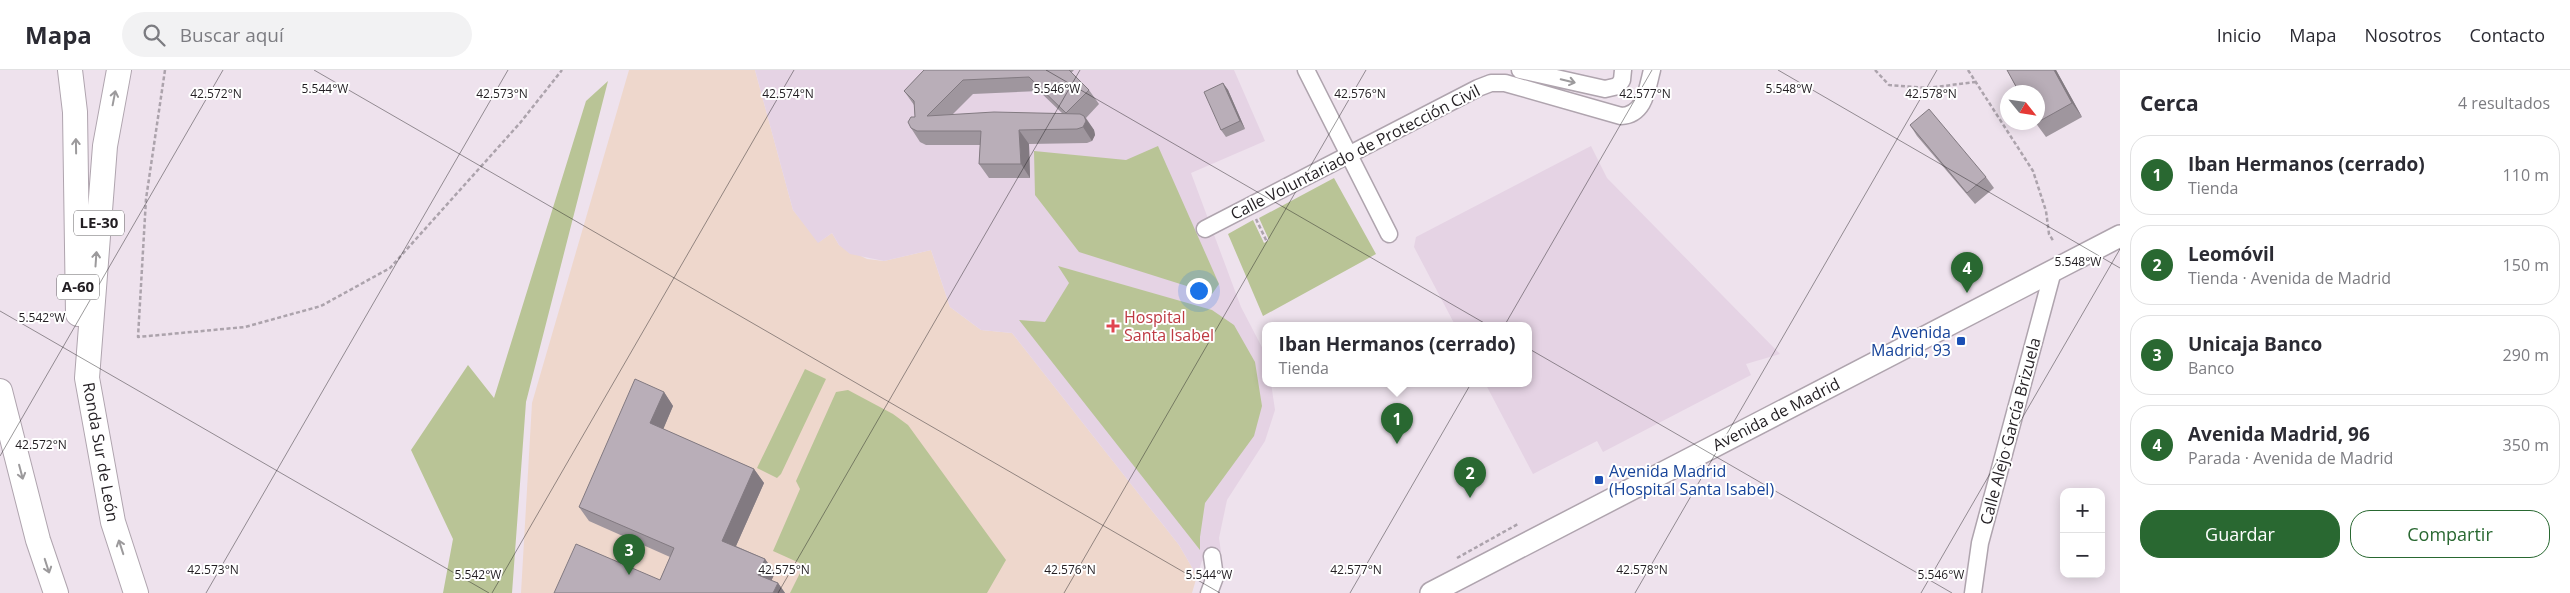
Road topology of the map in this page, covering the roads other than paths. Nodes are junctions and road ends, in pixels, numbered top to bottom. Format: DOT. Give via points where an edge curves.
graph roads {
  1 [pos="70,70"];
  2 [pos="119,70"];
  3 [pos="1306,70"];
  4 [pos="1520,70"];
  5 [pos="1623,70"];
  6 [pos="1652,70"];
  7 [pos="1349,154"];
  8 [pos="1204,229"];
  9 [pos="1389,234"];
  10 [pos="2120,236"];
  11 [pos="2052,271"];
  12 [pos="87,378"];
  13 [pos="0,391"];
  14 [pos="1212,556"];
  15 [pos="56,593"];
  16 [pos="136,593"];
  17 [pos="1210,593"];
  18 [pos="1431,593"];
  19 [pos="1973,593"];
  12 -- 1 [label="highway, A-60, one-way" via="78,311 75,112"];
  12 -- 2 [label="highway, Ronda Sur de León / LE-30, one-way" via="105,146"];
  3 -- 7 [label="street"];
  4 -- 5 [label="street, one-way" via="1605,89 1618,86"];
  6 -- 7 [label="street, Calle Voluntariado de Protección Civil" via="1644,101 1630,116 1520,86 1491,83"];
  7 -- 8 [label="street, Calle Voluntariado de Protección Civil"];
  7 -- 9 [label="street"];
  10 -- 11 [label="main road, Avenida de Madrid"];
  11 -- 18 [label="main road, Avenida de Madrid"];
  11 -- 19 [label="street, Calle Alejo García Brizuela" via="1980,544"];
  16 -- 12 [label="highway, Ronda Sur de León / LE-30, one-way" via="113,522"];
  13 -- 15 [label="highway, one-way" via="38,540"];
  14 -- 17 [label="street" via="1215,577"];
}
